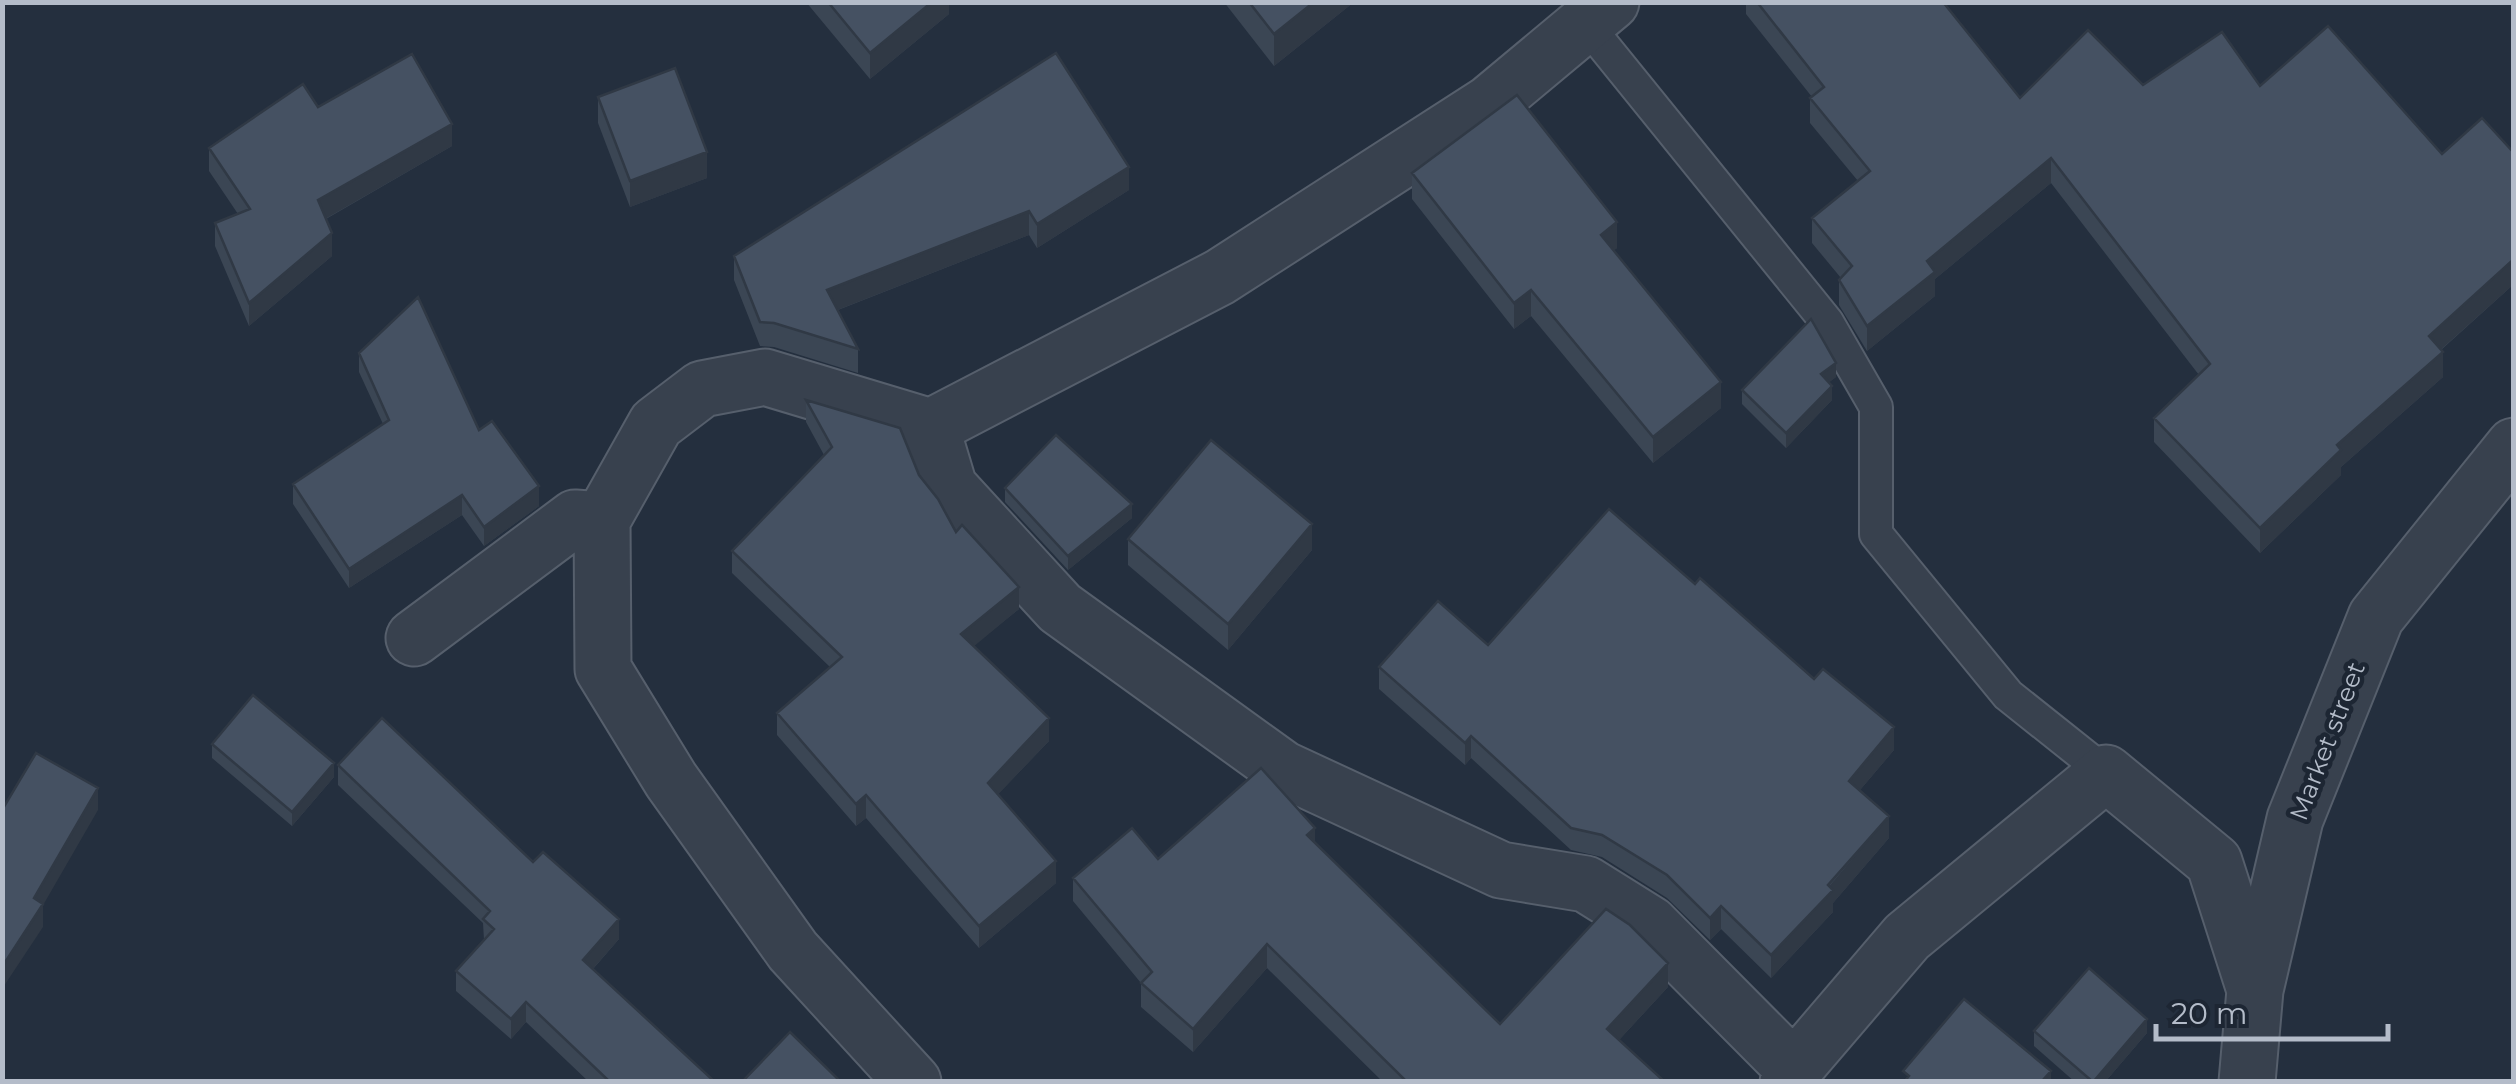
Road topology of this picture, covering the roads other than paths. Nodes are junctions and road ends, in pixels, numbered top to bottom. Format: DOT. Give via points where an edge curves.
graph roads {
  1 [pos="1598,13"];
  2 [pos="931,427"];
  3 [pos="2514,446"];
  4 [pos="602,520"];
  5 [pos="414,638"];
  6 [pos="2106,773"];
  7 [pos="2255,990"];
  8 [pos="1791,1075"];
  9 [pos="913,1082"];
  10 [pos="2247,1082"];
  1 -- 2 [label="street" via="1490,103 1220,277"];
  1 -- 6 [label="lane" via="1827,322 1876,407 1876,534 2008,695"];
  2 -- 4 [label="street" via="765,377 702,389 656,424"];
  2 -- 8 [label="street" via="949,488 1060,608 1283,769 1501,870 1586,884 1650,924"];
  3 -- 7 [label="street, Market street" via="2376,616 2295,819"];
  4 -- 5 [label="street" via="575,518"];
  4 -- 9 [label="street" via="604,669 671,780 793,950"];
  6 -- 7 [label="street" via="2214,862"];
  6 -- 8 [label="street" via="1907,937"];
  7 -- 10 [label="street, Market street"];
}
